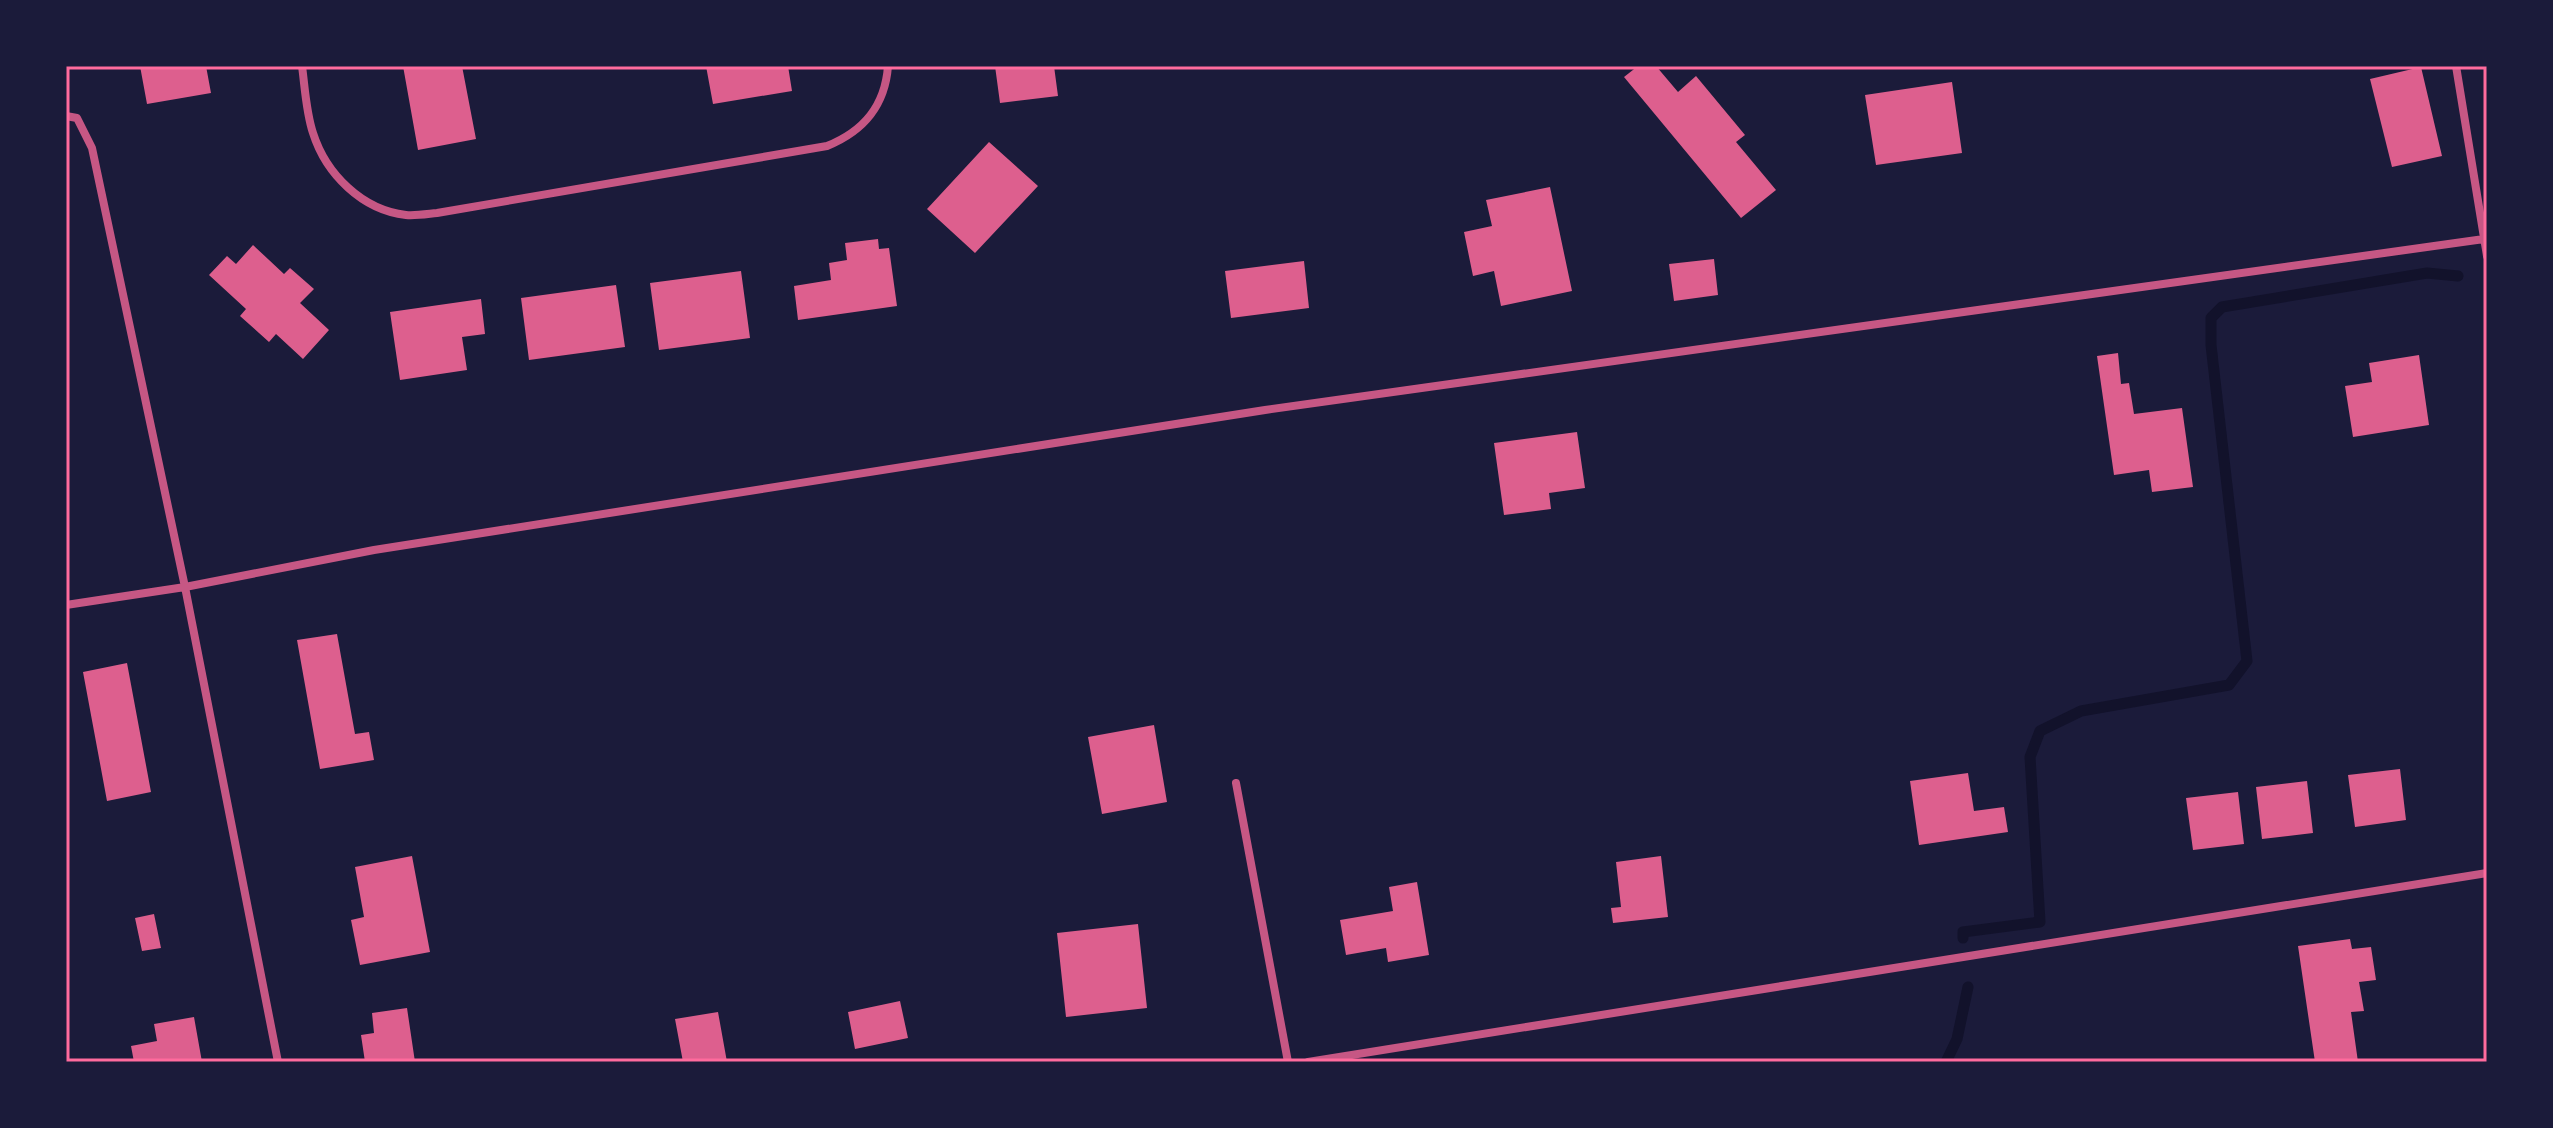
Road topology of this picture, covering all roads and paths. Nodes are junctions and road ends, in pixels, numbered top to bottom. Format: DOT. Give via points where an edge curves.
graph roads {
  1 [pos="302,66"];
  2 [pos="888,66"];
  3 [pos="2456,66"];
  4 [pos="66,116"];
  5 [pos="2484,239"];
  6 [pos="2487,256"];
  7 [pos="185,587"];
  8 [pos="66,605"];
  9 [pos="1236,783"];
  10 [pos="2487,873"];
  11 [pos="278,1062"];
  12 [pos="1288,1062"];
  13 [pos="1308,1062"];
  1 -- 2 [label="street" via="312,132 333,172 362,199 406,215 827,146 850,137 874,111"];
  3 -- 5 [label="street"];
  4 -- 7 [label="street" via="77,118 92,148"];
  5 -- 6 [label="street"];
  5 -- 7 [label="street" via="1265,410 374,550"];
  7 -- 8 [label="street"];
  7 -- 11 [label="street"];
  9 -- 12 [label="street"];
  10 -- 13 [label="street"];
}
